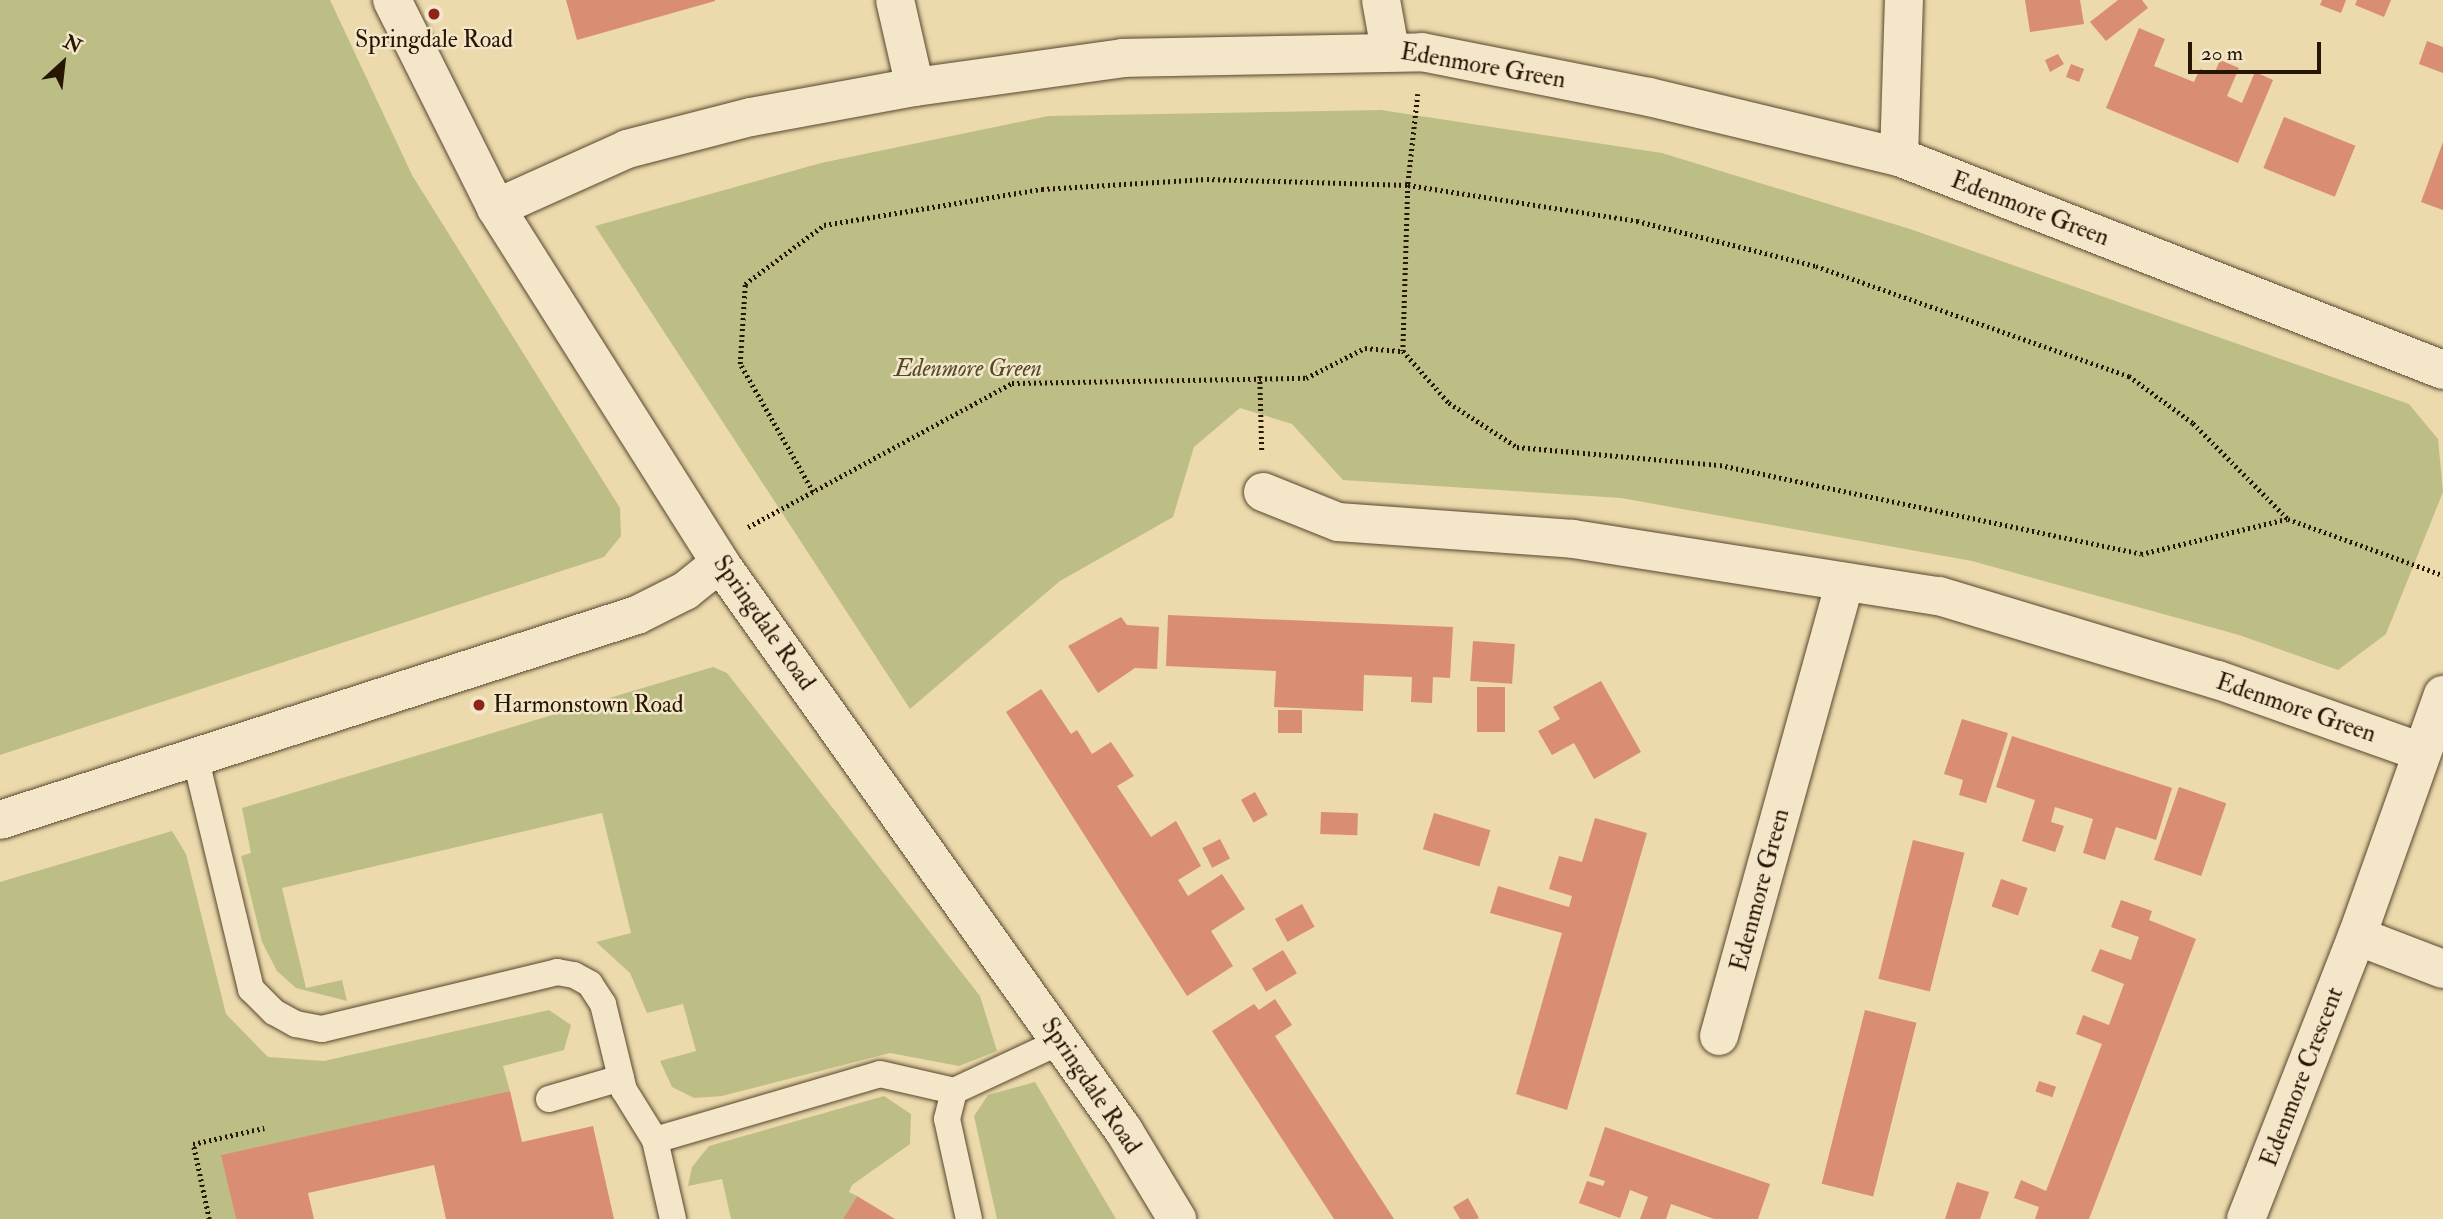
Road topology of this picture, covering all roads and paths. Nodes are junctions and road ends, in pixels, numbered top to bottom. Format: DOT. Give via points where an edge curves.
graph roads {
  1 [pos="393,0"];
  2 [pos="895,0"];
  3 [pos="1381,0"];
  4 [pos="1904,0"];
  5 [pos="1406,51"];
  6 [pos="915,87"];
  7 [pos="1899,158"];
  8 [pos="1408,185"];
  9 [pos="496,208"];
  10 [pos="1403,351"];
  11 [pos="2443,370"];
  12 [pos="1260,376"];
  13 [pos="813,492"];
  14 [pos="1262,492"];
  15 [pos="2288,519"];
  16 [pos="715,555"];
  17 [pos="2443,575"];
  18 [pos="1844,582"];
  19 [pos="2443,695"];
  20 [pos="2421,752"];
  21 [pos="196,760"];
  22 [pos="0,820"];
  23 [pos="2357,936"];
  24 [pos="2443,969"];
  25 [pos="1719,1036"];
  26 [pos="1061,1041"];
  27 [pos="621,1078"];
  28 [pos="954,1091"];
  29 [pos="549,1099"];
  30 [pos="264,1128"];
  31 [pos="655,1140"];
  32 [pos="209,1219"];
  33 [pos="673,1219"];
  34 [pos="969,1219"];
  35 [pos="1177,1219"];
  36 [pos="2246,1219"];
  1 -- 9 [label="street, Springdale Road"];
  2 -- 6 [label="street"];
  3 -- 5 [label="street"];
  4 -- 7 [label="street"];
  5 -- 6 [label="street, Edenmore Green" via="1123,58"];
  5 -- 7 [label="street, Edenmore Green" via="1648,97"];
  5 -- 8 [label="path"];
  6 -- 9 [label="street, Edenmore Green" via="751,117 627,149"];
  7 -- 11 [label="street, Edenmore Green"];
  8 -- 10 [label="path"];
  8 -- 13 [label="path" via="1207,179 1042,189 824,225 744,284 740,364"];
  8 -- 15 [label="path" via="1637,221 1816,266 2129,376 2193,423"];
  9 -- 16 [label="street, Springdale Road"];
  10 -- 12 [label="path" via="1365,348 1306,378"];
  10 -- 15 [label="path" via="1450,403 1517,447 1720,466 2141,554"];
  12 -- 13 [label="path" via="1012,383"];
  12 -- 14 [label="path"];
  13 -- 16 [label="path"];
  14 -- 18 [label="street, Edenmore Green" via="1338,522 1573,540"];
  15 -- 17 [label="path"];
  16 -- 21 [label="street" via="685,591 638,615"];
  16 -- 26 [label="street, Springdale Road"];
  18 -- 20 [label="street, Edenmore Green" via="1939,597 2218,680"];
  18 -- 25 [label="street, Edenmore Green"];
  19 -- 20 [label="street, Edenmore Crescent"];
  20 -- 23 [label="street, Edenmore Crescent"];
  21 -- 22 [label="street"];
  21 -- 27 [label="lane" via="251,989 274,1012 296,1024 322,1028 557,972 574,975 590,984 603,1004"];
  23 -- 24 [label="street"];
  23 -- 36 [label="street, Edenmore Crescent"];
  26 -- 28 [label="lane"];
  26 -- 35 [label="street, Springdale Road"];
  27 -- 29 [label="lane"];
  27 -- 31 [label="lane"];
  28 -- 31 [label="lane" via="880,1074"];
  28 -- 34 [label="lane" via="947,1119"];
  30 -- 32 [label="path" via="193,1144"];
  31 -- 33 [label="lane"];
}
